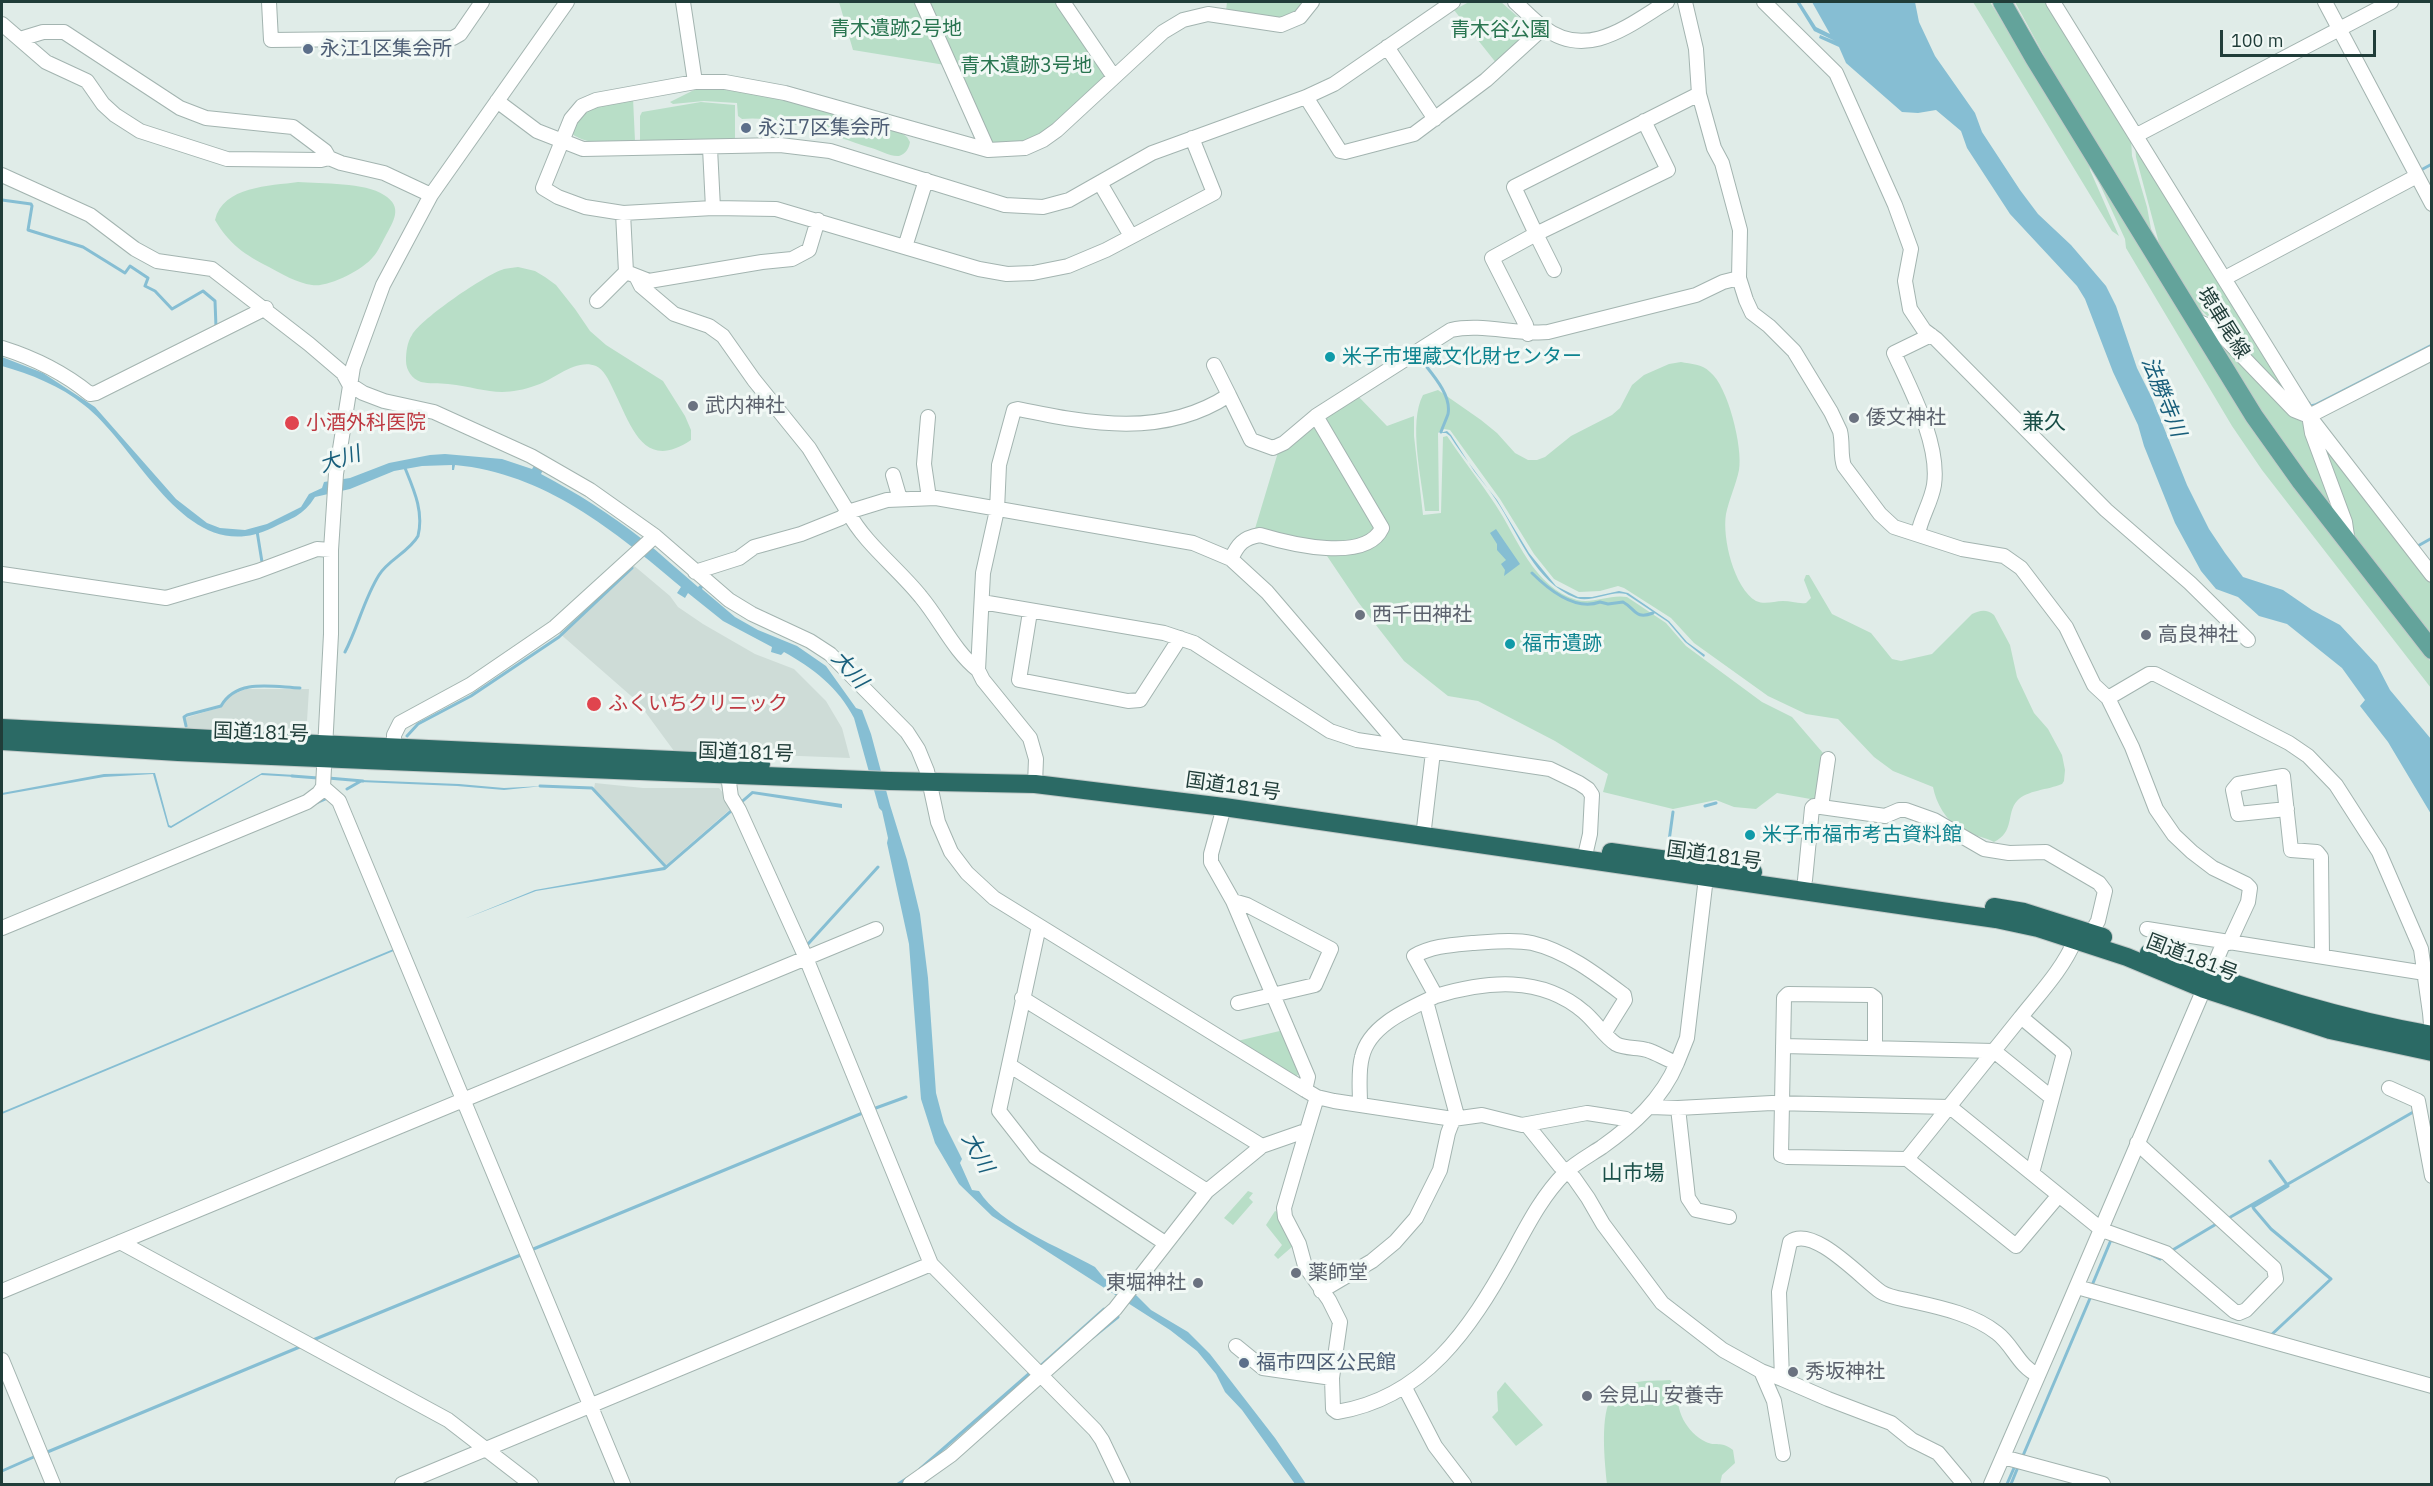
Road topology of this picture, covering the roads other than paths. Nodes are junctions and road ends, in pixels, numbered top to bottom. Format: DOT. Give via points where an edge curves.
graph roads {
  1 [pos="269,2"];
  2 [pos="482,2"];
  3 [pos="567,2"];
  4 [pos="683,2"];
  5 [pos="922,2"];
  6 [pos="1063,2"];
  7 [pos="1312,2"];
  8 [pos="1453,2"];
  9 [pos="1515,2"];
  10 [pos="1666,2"];
  11 [pos="1685,2"];
  12 [pos="1764,2"];
  13 [pos="2002,2"];
  14 [pos="2053,2"];
  15 [pos="2325,2"];
  16 [pos="2391,2"];
  17 [pos="2,24"];
  18 [pos="1543,28"];
  19 [pos="2340,28"];
  20 [pos="20,39"];
  21 [pos="1387,47"];
  22 [pos="1114,77"];
  23 [pos="695,82"];
  24 [pos="1699,94"];
  25 [pos="1306,97"];
  26 [pos="497,101"];
  27 [pos="1435,119"];
  28 [pos="1644,121"];
  29 [pos="2137,135"];
  30 [pos="1192,138"];
  31 [pos="561,141"];
  32 [pos="710,148"];
  33 [pos="988,150"];
  34 [pos="329,158"];
  35 [pos="2,175"];
  36 [pos="2417,176"];
  37 [pos="926,180"];
  38 [pos="1100,183"];
  39 [pos="431,195"];
  40 [pos="2432,204"];
  41 [pos="713,208"];
  42 [pos="623,213"];
  43 [pos="818,220"];
  44 [pos="1536,234"];
  45 [pos="1131,236"];
  46 [pos="905,247"];
  47 [pos="1554,270"];
  48 [pos="631,274"];
  49 [pos="1739,278"];
  50 [pos="2225,278"];
  51 [pos="597,301"];
  52 [pos="266,308"];
  53 [pos="2197,321"];
  54 [pos="1528,334"];
  55 [pos="1931,335"];
  56 [pos="2,348"];
  57 [pos="2432,353"];
  58 [pos="1214,365"];
  59 [pos="349,384"];
  60 [pos="1229,395"];
  61 [pos="1316,416"];
  62 [pos="2309,416"];
  63 [pos="928,417"];
  64 [pos="893,475"];
  65 [pos="929,498"];
  66 [pos="900,499"];
  67 [pos="996,510"];
  68 [pos="848,512"];
  69 [pos="1918,534"];
  70 [pos="652,539"];
  71 [pos="2349,545"];
  72 [pos="331,550"];
  73 [pos="1231,559"];
  74 [pos="695,572"];
  75 [pos="2,573"];
  76 [pos="2432,575"];
  77 [pos="982,603"];
  78 [pos="1030,612"];
  79 [pos="1180,638"];
  80 [pos="2248,640"];
  81 [pos="2432,650"];
  82 [pos="978,670"];
  83 [pos="2108,698"];
  84 [pos="2,728"];
  85 [pos="2,741"];
  86 [pos="1399,746"];
  87 [pos="394,748"];
  88 [pos="325,751"];
  89 [pos="1433,752"];
  90 [pos="1828,759"];
  91 [pos="859,774"];
  92 [pos="728,775"];
  93 [pos="929,777"];
  94 [pos="1035,780"];
  95 [pos="323,787"];
  96 [pos="1224,807"];
  97 [pos="1821,807"];
  98 [pos="2286,809"];
  99 [pos="1424,832"];
  100 [pos="1585,855"];
  101 [pos="1706,871"];
  102 [pos="1805,880"];
  103 [pos="1233,901"];
  104 [pos="1039,926"];
  105 [pos="2,928"];
  106 [pos="876,929"];
  107 [pos="2147,929"];
  108 [pos="2083,937"];
  109 [pos="2226,942"];
  110 [pos="2322,956"];
  111 [pos="806,958"];
  112 [pos="2425,973"];
  113 [pos="2206,982"];
  114 [pos="1273,995"];
  115 [pos="1022,998"];
  116 [pos="1431,998"];
  117 [pos="1238,1003"];
  118 [pos="2021,1017"];
  119 [pos="1605,1032"];
  120 [pos="2431,1035"];
  121 [pos="1784,1046"];
  122 [pos="1875,1048"];
  123 [pos="1994,1051"];
  124 [pos="2432,1052"];
  125 [pos="1677,1063"];
  126 [pos="1009,1065"];
  127 [pos="2389,1088"];
  128 [pos="1311,1094"];
  129 [pos="2052,1098"];
  130 [pos="463,1100"];
  131 [pos="1360,1104"];
  132 [pos="1781,1104"];
  133 [pos="1651,1107"];
  134 [pos="1950,1107"];
  135 [pos="1678,1108"];
  136 [pos="1453,1119"];
  137 [pos="1631,1122"];
  138 [pos="1527,1125"];
  139 [pos="1305,1131"];
  140 [pos="2137,1143"];
  141 [pos="1262,1146"];
  142 [pos="1907,1159"];
  143 [pos="1566,1172"];
  144 [pos="2032,1173"];
  145 [pos="2432,1176"];
  146 [pos="1207,1191"];
  147 [pos="2059,1195"];
  148 [pos="1729,1217"];
  149 [pos="2102,1230"];
  150 [pos="120,1242"];
  151 [pos="1165,1243"];
  152 [pos="931,1264"];
  153 [pos="2077,1287"];
  154 [pos="2,1291"];
  155 [pos="1321,1291"];
  156 [pos="1236,1346"];
  157 [pos="2,1360"];
  158 [pos="1761,1371"];
  159 [pos="1041,1374"];
  160 [pos="2038,1375"];
  161 [pos="1332,1378"];
  162 [pos="1782,1379"];
  163 [pos="2432,1386"];
  164 [pos="1405,1388"];
  165 [pos="591,1406"];
  166 [pos="486,1450"];
  167 [pos="1783,1454"];
  168 [pos="2003,1457"];
  169 [pos="53,1485"];
  170 [pos="402,1485"];
  171 [pos="531,1485"];
  172 [pos="623,1485"];
  173 [pos="910,1485"];
  174 [pos="1123,1485"];
  175 [pos="1464,1485"];
  176 [pos="1964,1485"];
  177 [pos="1991,1485"];
  178 [pos="2103,1485"];
  1 -- 2 [label="street" via="271,40 453,38"];
  3 -- 26 [label="street"];
  4 -- 23 [label="street"];
  5 -- 33 [label="street"];
  6 -- 22 [label="street"];
  7 -- 22 [label="street" via="1300,17 1281,25 1208,14 1183,20 1163,32"];
  8 -- 21 [label="street"];
  9 -- 18 [label="street"];
  10 -- 18 [label="street" via="1613,35 1599,39 1579,41"];
  11 -- 24 [label="street" via="1696,49"];
  12 -- 55 [label="street" via="1836,73 1911,249 1905,281 1910,309"];
  13 -- 53 [label="main road, 境車尾線"];
  14 -- 29 [label="street"];
  15 -- 19 [label="street"];
  16 -- 19 [label="street"];
  17 -- 20 [label="street"];
  18 -- 27 [label="street" via="1486,80"];
  19 -- 29 [label="street"];
  19 -- 36 [label="street"];
  20 -- 34 [label="street" via="43,32 64,32 180,108 206,118 293,127"];
  20 -- 34 [label="street" via="46,62 87,81 114,115 152,135 227,159"];
  21 -- 25 [label="street" via="1334,84"];
  21 -- 27 [label="street"];
  22 -- 33 [label="street" via="1043,140 1025,148"];
  23 -- 31 [label="street" via="582,106"];
  23 -- 33 [label="street" via="725,82 785,93"];
  24 -- 28 [label="street"];
  24 -- 49 [label="street" via="1740,230"];
  25 -- 27 [label="street" via="1340,151 1345,152 1413,134"];
  25 -- 30 [label="street"];
  26 -- 31 [label="street" via="537,131"];
  26 -- 39 [label="street"];
  28 -- 44 [label="street" via="1514,187"];
  28 -- 44 [label="street" via="1668,170"];
  29 -- 50 [label="street"];
  30 -- 38 [label="street" via="1152,153"];
  30 -- 45 [label="street" via="1214,193"];
  31 -- 32 [label="street" via="583,149"];
  31 -- 42 [label="street" via="543,188 585,207"];
  32 -- 37 [label="street" via="780,145 830,151"];
  32 -- 41 [label="street"];
  34 -- 39 [label="street" via="384,172"];
  35 -- 52 [label="street" via="90,215 157,261 212,269"];
  36 -- 40 [label="street"];
  36 -- 50 [label="street"];
  37 -- 38 [label="street" via="1020,207 1061,202"];
  37 -- 46 [label="street"];
  38 -- 45 [label="street"];
  39 -- 59 [label="street" via="382,285"];
  41 -- 42 [label="street"];
  41 -- 43 [label="street" via="776,209"];
  42 -- 48 [label="street"];
  43 -- 46 [label="street"];
  43 -- 48 [label="street" via="809,250 792,260 649,281"];
  44 -- 47 [label="street"];
  44 -- 54 [label="street" via="1492,258"];
  45 -- 46 [label="street" via="1068,266 1033,273 1006,274"];
  48 -- 51 [label="street"];
  48 -- 68 [label="street" via="674,314 709,326 723,336 809,448"];
  49 -- 54 [label="street" via="1696,295"];
  49 -- 69 [label="street" via="1749,308 1794,351 1831,412 1840,431 1842,460 1849,473 1894,527"];
  50 -- 62 [label="street"];
  52 -- 56 [label="street" via="90,394 70,377"];
  52 -- 59 [label="street" via="343,373"];
  53 -- 62 [label="street" via="2216,329 2294,410"];
  53 -- 71 [label="main road, 境車尾線" via="2254,416"];
  54 -- 61 [label="street" via="1464,327 1451,330"];
  55 -- 69 [label="street" via="1894,353 1928,434 1933,466 1932,494"];
  55 -- 80 [label="street" via="2106,510"];
  57 -- 62 [label="street"];
  58 -- 60 [label="street"];
  59 -- 70 [label="street" via="384,401 434,412 531,456 590,490"];
  59 -- 72 [label="street" via="336,474"];
  60 -- 61 [label="street" via="1251,440 1273,448"];
  60 -- 67 [label="street" via="1199,412 1163,422 1091,421 1016,409 999,465"];
  61 -- 73 [label="street" via="1382,528 1378,537 1362,547 1346,550 1260,535 1238,544"];
  62 -- 71 [label="street"];
  62 -- 76 [label="street"];
  63 -- 65 [label="street" via="924,464"];
  64 -- 66 [label="street"];
  65 -- 66 [label="street"];
  65 -- 67 [label="street"];
  66 -- 68 [label="street"];
  67 -- 73 [label="street" via="1193,543"];
  67 -- 77 [label="street" via="983,573"];
  68 -- 74 [label="street" via="801,534 753,547 739,558"];
  68 -- 82 [label="street" via="865,537 921,597 967,662"];
  69 -- 83 [label="street" via="1962,549 2004,556 2021,568 2066,627 2094,685"];
  70 -- 74 [label="street"];
  70 -- 87 [label="street" via="555,627 470,685 400,723 394,735"];
  71 -- 81 [label="main road, 境車尾線"];
  72 -- 75 [label="street" via="317,549 166,598"];
  72 -- 88 [label="street"];
  73 -- 86 [label="street" via="1268,592"];
  74 -- 93 [label="street" via="752,614 830,654 907,732"];
  77 -- 78 [label="street"];
  77 -- 82 [label="street"];
  78 -- 79 [label="street"];
  78 -- 79 [label="street" via="1019,680 1128,701 1140,700"];
  79 -- 86 [label="street" via="1194,643 1330,731"];
  82 -- 94 [label="street" via="1030,738 1036,759"];
  83 -- 109 [label="street" via="2156,809 2174,835 2213,868 2250,888 2248,902"];
  83 -- 112 [label="street" via="2155,674 2308,756 2336,785 2379,852 2421,949"];
  84 -- 88 [label="highway, 国道181号"];
  85 -- 88 [label="highway, 国道181号" via="178,752"];
  86 -- 89 [label="street"];
  87 -- 88 [label="highway, 国道181号"];
  87 -- 91 [label="highway, 国道181号"];
  88 -- 92 [label="highway, 国道181号"];
  88 -- 95 [label="street"];
  89 -- 99 [label="street"];
  89 -- 100 [label="street" via="1550,769 1588,789 1592,795"];
  90 -- 97 [label="street"];
  91 -- 92 [label="highway, 国道181号"];
  91 -- 93 [label="highway, 国道181号"];
  92 -- 111 [label="street" via="731,797"];
  93 -- 94 [label="highway, 国道181号"];
  93 -- 104 [label="street" via="940,828 958,863 994,898"];
  94 -- 96 [label="highway, 国道181号"];
  94 -- 99 [label="highway, 国道181号" via="1158,789"];
  95 -- 105 [label="street" via="307,802"];
  95 -- 130 [label="street" via="339,801"];
  96 -- 99 [label="highway, 国道181号"];
  96 -- 103 [label="street" via="1211,862"];
  97 -- 102 [label="street" via="1812,808"];
  97 -- 108 [label="street" via="1885,816 1906,810 1934,820 1984,849 2046,852 2104,889 2098,921"];
  98 -- 110 [label="street" via="2291,850 2317,852 2321,857"];
  99 -- 100 [label="highway, 国道181号"];
  100 -- 101 [label="highway, 国道181号"];
  101 -- 102 [label="highway, 国道181号"];
  101 -- 108 [label="highway, 国道181号"];
  101 -- 125 [label="street" via="1687,1038"];
  102 -- 108 [label="highway, 国道181号" via="2024,912"];
  103 -- 114 [label="street"];
  103 -- 114 [label="street" via="1331,949 1315,985"];
  104 -- 115 [label="street"];
  104 -- 128 [label="street"];
  106 -- 111 [label="street"];
  107 -- 109 [label="street"];
  108 -- 113 [label="highway, 国道181号" via="2127,957"];
  108 -- 118 [label="street"];
  109 -- 110 [label="street"];
  109 -- 113 [label="street"];
  110 -- 112 [label="street"];
  111 -- 130 [label="street"];
  111 -- 152 [label="street"];
  112 -- 120 [label="street"];
  113 -- 120 [label="highway, 国道181号" via="2378,1026"];
  113 -- 124 [label="highway, 国道181号" via="2330,1030"];
  113 -- 140 [label="street"];
  114 -- 117 [label="street"];
  114 -- 128 [label="street" via="1308,1077"];
  115 -- 126 [label="street"];
  115 -- 141 [label="street"];
  116 -- 119 [label="street" via="1489,984 1541,988 1563,997"];
  116 -- 119 [label="street" via="1414,956 1450,945 1530,943 1578,963 1624,995 1625,1000"];
  116 -- 131 [label="street" via="1380,1029 1365,1045"];
  116 -- 136 [label="street" via="1455,1105"];
  118 -- 123 [label="street"];
  118 -- 129 [label="street" via="2064,1053"];
  119 -- 125 [label="street" via="1619,1046 1648,1051"];
  121 -- 122 [label="street"];
  121 -- 122 [label="street" via="1784,998 1788,994 1871,995 1875,998"];
  121 -- 132 [label="street"];
  122 -- 123 [label="street"];
  123 -- 129 [label="street"];
  123 -- 134 [label="street"];
  125 -- 133 [label="street"];
  126 -- 146 [label="street"];
  126 -- 151 [label="street" via="999,1111 1035,1157"];
  127 -- 145 [label="street" via="2418,1101"];
  128 -- 131 [label="street"];
  128 -- 139 [label="street"];
  129 -- 144 [label="street"];
  130 -- 150 [label="street"];
  130 -- 165 [label="street"];
  131 -- 136 [label="street"];
  132 -- 134 [label="street"];
  132 -- 135 [label="street"];
  132 -- 142 [label="street" via="1780,1152 1784,1157"];
  133 -- 135 [label="street"];
  133 -- 137 [label="street"];
  134 -- 142 [label="street"];
  134 -- 144 [label="street"];
  135 -- 148 [label="street" via="1689,1202 1696,1210"];
  136 -- 138 [label="street" via="1482,1115"];
  136 -- 155 [label="street" via="1440,1170 1416,1218 1372,1261"];
  137 -- 138 [label="street" via="1587,1113"];
  137 -- 143 [label="street"];
  138 -- 143 [label="street"];
  139 -- 141 [label="street"];
  139 -- 155 [label="street" via="1284,1217 1299,1244 1305,1266"];
  140 -- 149 [label="street"];
  140 -- 149 [label="street" via="2274,1268 2276,1279 2239,1313 2166,1253"];
  141 -- 146 [label="street"];
  142 -- 147 [label="street" via="2016,1246"];
  143 -- 158 [label="street" via="1662,1304 1724,1350"];
  143 -- 164 [label="street" via="1533,1215 1495,1284 1462,1333 1437,1362"];
  144 -- 147 [label="street"];
  146 -- 151 [label="street"];
  147 -- 149 [label="street"];
  149 -- 153 [label="street"];
  150 -- 154 [label="street"];
  150 -- 166 [label="street" via="448,1420"];
  151 -- 159 [label="street" via="1115,1309"];
  152 -- 159 [label="street"];
  152 -- 165 [label="street"];
  153 -- 160 [label="street"];
  153 -- 163 [label="street"];
  155 -- 161 [label="street" via="1341,1326"];
  156 -- 161 [label="street" via="1263,1368"];
  157 -- 169 [label="street"];
  158 -- 162 [label="street"];
  158 -- 167 [label="street" via="1774,1401"];
  159 -- 173 [label="street" via="951,1455"];
  159 -- 174 [label="street" via="1102,1440"];
  160 -- 162 [label="street" via="1989,1328 1946,1309 1882,1293 1843,1260 1805,1237 1790,1242 1779,1292"];
  160 -- 168 [label="street"];
  161 -- 164 [label="street" via="1333,1409 1337,1412 1368,1405"];
  162 -- 176 [label="street" via="1891,1423 1912,1440 1938,1453"];
  164 -- 175 [label="street" via="1435,1446"];
  165 -- 166 [label="street"];
  165 -- 172 [label="street"];
  166 -- 170 [label="street"];
  166 -- 171 [label="street"];
  168 -- 177 [label="street"];
  168 -- 178 [label="street"];
}
